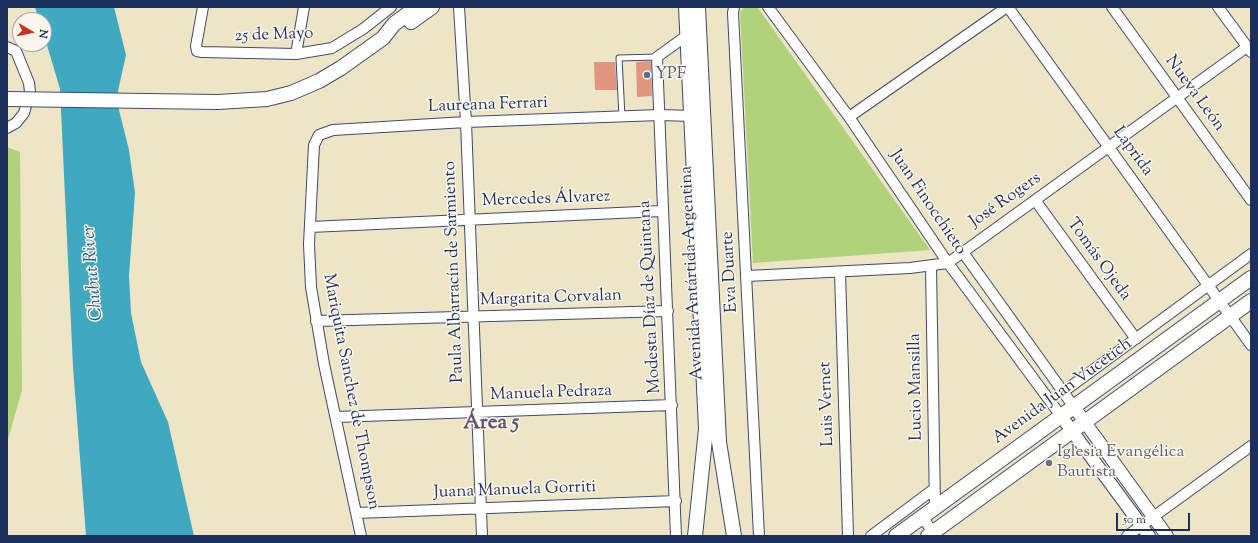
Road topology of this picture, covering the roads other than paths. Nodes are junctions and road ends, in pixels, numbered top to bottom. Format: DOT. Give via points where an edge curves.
graph roads {
  1 [pos="203,7"];
  2 [pos="304,7"];
  3 [pos="391,7"];
  4 [pos="417,7"];
  5 [pos="432,7"];
  6 [pos="459,7"];
  7 [pos="686,7"];
  8 [pos="698,7"];
  9 [pos="734,7"];
  10 [pos="768,7"];
  11 [pos="1008,7"];
  12 [pos="1112,7"];
  13 [pos="1221,8"];
  14 [pos="689,34"];
  15 [pos="382,38"];
  16 [pos="7,47"];
  17 [pos="1249,49"];
  18 [pos="296,54"];
  19 [pos="657,57"];
  20 [pos="1177,97"];
  21 [pos="7,99"];
  22 [pos="660,115"];
  23 [pos="692,116"];
  24 [pos="622,117"];
  25 [pos="849,117"];
  26 [pos="466,122"];
  27 [pos="7,128"];
  28 [pos="319,135"];
  29 [pos="1109,147"];
  30 [pos="1035,200"];
  31 [pos="1251,200"];
  32 [pos="662,211"];
  33 [pos="469,219"];
  34 [pos="310,227"];
  35 [pos="962,251"];
  36 [pos="1251,254"];
  37 [pos="948,263"];
  38 [pos="931,266"];
  39 [pos="840,272"];
  40 [pos="747,276"];
  41 [pos="1251,278"];
  42 [pos="1209,286"];
  43 [pos="1219,301"];
  44 [pos="1251,301"];
  45 [pos="668,311"];
  46 [pos="1230,316"];
  47 [pos="473,317"];
  48 [pos="316,321"];
  49 [pos="1136,339"];
  50 [pos="1251,345"];
  51 [pos="1063,392"];
  52 [pos="672,405"];
  53 [pos="1074,407"];
  54 [pos="477,413"];
  55 [pos="1061,416"];
  56 [pos="336,417"];
  57 [pos="1084,422"];
  58 [pos="1072,431"];
  59 [pos="1251,446"];
  60 [pos="934,489"];
  61 [pos="676,501"];
  62 [pos="935,507"];
  63 [pos="481,509"];
  64 [pos="356,513"];
  65 [pos="922,517"];
  66 [pos="1153,517"];
  67 [pos="1141,526"];
  68 [pos="932,535"];
  69 [pos="360,536"];
  70 [pos="482,536"];
  71 [pos="676,536"];
  72 [pos="695,536"];
  73 [pos="734,536"];
  74 [pos="759,536"];
  75 [pos="848,536"];
  76 [pos="871,536"];
  77 [pos="896,536"];
  78 [pos="1127,536"];
  79 [pos="1149,536"];
  80 [pos="1167,536"];
  1 -- 18 [label="street, 25 de Mayo" via="196,46 198,51"];
  2 -- 18 [label="street"];
  3 -- 18 [label="street, 25 de Mayo" via="332,48"];
  4 -- 15 [label="main road" via="394,24"];
  5 -- 15 [label="main road" via="395,33"];
  6 -- 26 [label="street, Paula Albarracín de Sarmiento"];
  7 -- 14 [label="main road, Avenida Antártida Argentina"];
  8 -- 73 [label="main road, Avenida Antártida Argentina" via="718,442"];
  9 -- 40 [label="street, Eva Duarte"];
  10 -- 25 [label="street, Juan Finocchieto"];
  11 -- 25 [label="street"];
  11 -- 29 [label="street, Laprida"];
  12 -- 20 [label="street, Nueva León"];
  13 -- 17 [label="street"];
  14 -- 19 [label="street"];
  14 -- 23 [label="main road, Avenida Antártida Argentina"];
  15 -- 21 [label="main road, bridge" via="319,81 291,93 267,98 218,102"];
  16 -- 27 [label="street" via="16,51 30,83 24,113 16,123"];
  17 -- 20 [label="street, José Rogers"];
  19 -- 22 [label="street, Modesta Díaz de Quintana"];
  19 -- 24 [label="lane" via="619,58"];
  20 -- 29 [label="street, José Rogers"];
  20 -- 31 [label="street, Nueva León"];
  22 -- 23 [label="street, Laureana Ferrari"];
  22 -- 24 [label="street, Laureana Ferrari"];
  22 -- 32 [label="street, Modesta Díaz de Quintana"];
  23 -- 72 [label="main road, Avenida Antártida Argentina" via="706,429"];
  24 -- 26 [label="street, Laureana Ferrari"];
  25 -- 37 [label="street, Juan Finocchieto"];
  26 -- 28 [label="street, Laureana Ferrari" via="333,130"];
  26 -- 33 [label="street, Paula Albarracín de Sarmiento"];
  28 -- 34 [label="street, Mariquita Sanchez de Thompson" via="314,145"];
  29 -- 30 [label="street, José Rogers"];
  29 -- 42 [label="street, Laprida"];
  30 -- 35 [label="street, José Rogers"];
  30 -- 49 [label="street, Tomás Ojeda"];
  32 -- 33 [label="street, Mercedes Álvarez"];
  32 -- 45 [label="street, Modesta Díaz de Quintana"];
  33 -- 34 [label="street, Mercedes Álvarez"];
  33 -- 47 [label="street, Paula Albarracín de Sarmiento"];
  34 -- 48 [label="street, Mariquita Sanchez de Thompson" via="311,287"];
  35 -- 37 [label="street, José Rogers"];
  35 -- 51 [label="street, Juan Finocchieto"];
  36 -- 42 [label="street"];
  37 -- 38 [label="street"];
  37 -- 55 [label="street, Juan Finocchieto"];
  38 -- 39 [label="street"];
  38 -- 60 [label="street, Lucio Mansilla"];
  39 -- 40 [label="street"];
  39 -- 75 [label="street, Luis Vernet"];
  40 -- 74 [label="street, Eva Duarte"];
  41 -- 43 [label="main road, Avenida Juan Vucetich"];
  42 -- 43 [label="street, Laprida"];
  42 -- 49 [label="street"];
  43 -- 46 [label="street, Laprida"];
  43 -- 53 [label="main road, Avenida Juan Vucetich"];
  44 -- 46 [label="main road"];
  45 -- 47 [label="street, Margarita Corvalan"];
  45 -- 52 [label="street, Modesta Díaz de Quintana"];
  46 -- 50 [label="street, Laprida"];
  46 -- 57 [label="main road"];
  47 -- 48 [label="street, Margarita Corvalan"];
  47 -- 54 [label="street, Paula Albarracín de Sarmiento"];
  48 -- 56 [label="street, Mariquita Sanchez de Thompson"];
  49 -- 51 [label="street"];
  51 -- 53 [label="street, Juan Finocchieto"];
  52 -- 54 [label="street, Manuela Pedraza"];
  52 -- 61 [label="street, Modesta Díaz de Quintana"];
  53 -- 55 [label="main road, Avenida Juan Vucetich"];
  53 -- 57 [label="street"];
  54 -- 56 [label="street, Manuela Pedraza"];
  54 -- 63 [label="street, Paula Albarracín de Sarmiento"];
  55 -- 58 [label="street"];
  55 -- 62 [label="main road, Avenida Juan Vucetich"];
  56 -- 64 [label="street, Mariquita Sanchez de Thompson"];
  57 -- 58 [label="main road"];
  57 -- 66 [label="street"];
  58 -- 67 [label="street"];
  58 -- 68 [label="main road"];
  59 -- 66 [label="street"];
  60 -- 62 [label="street, Lucio Mansilla"];
  60 -- 76 [label="street"];
  61 -- 63 [label="street, Juana Manuela Gorriti"];
  61 -- 71 [label="street, Modesta Díaz de Quintana"];
  62 -- 65 [label="main road, Avenida Juan Vucetich"];
  63 -- 64 [label="street, Juana Manuela Gorriti"];
  63 -- 70 [label="street, Paula Albarracín de Sarmiento"];
  64 -- 69 [label="street, Mariquita Sanchez de Thompson"];
  65 -- 68 [label="street"];
  65 -- 77 [label="main road, Avenida Juan Vucetich"];
  66 -- 67 [label="street"];
  66 -- 80 [label="street"];
  67 -- 78 [label="street"];
  67 -- 79 [label="street"];
}
